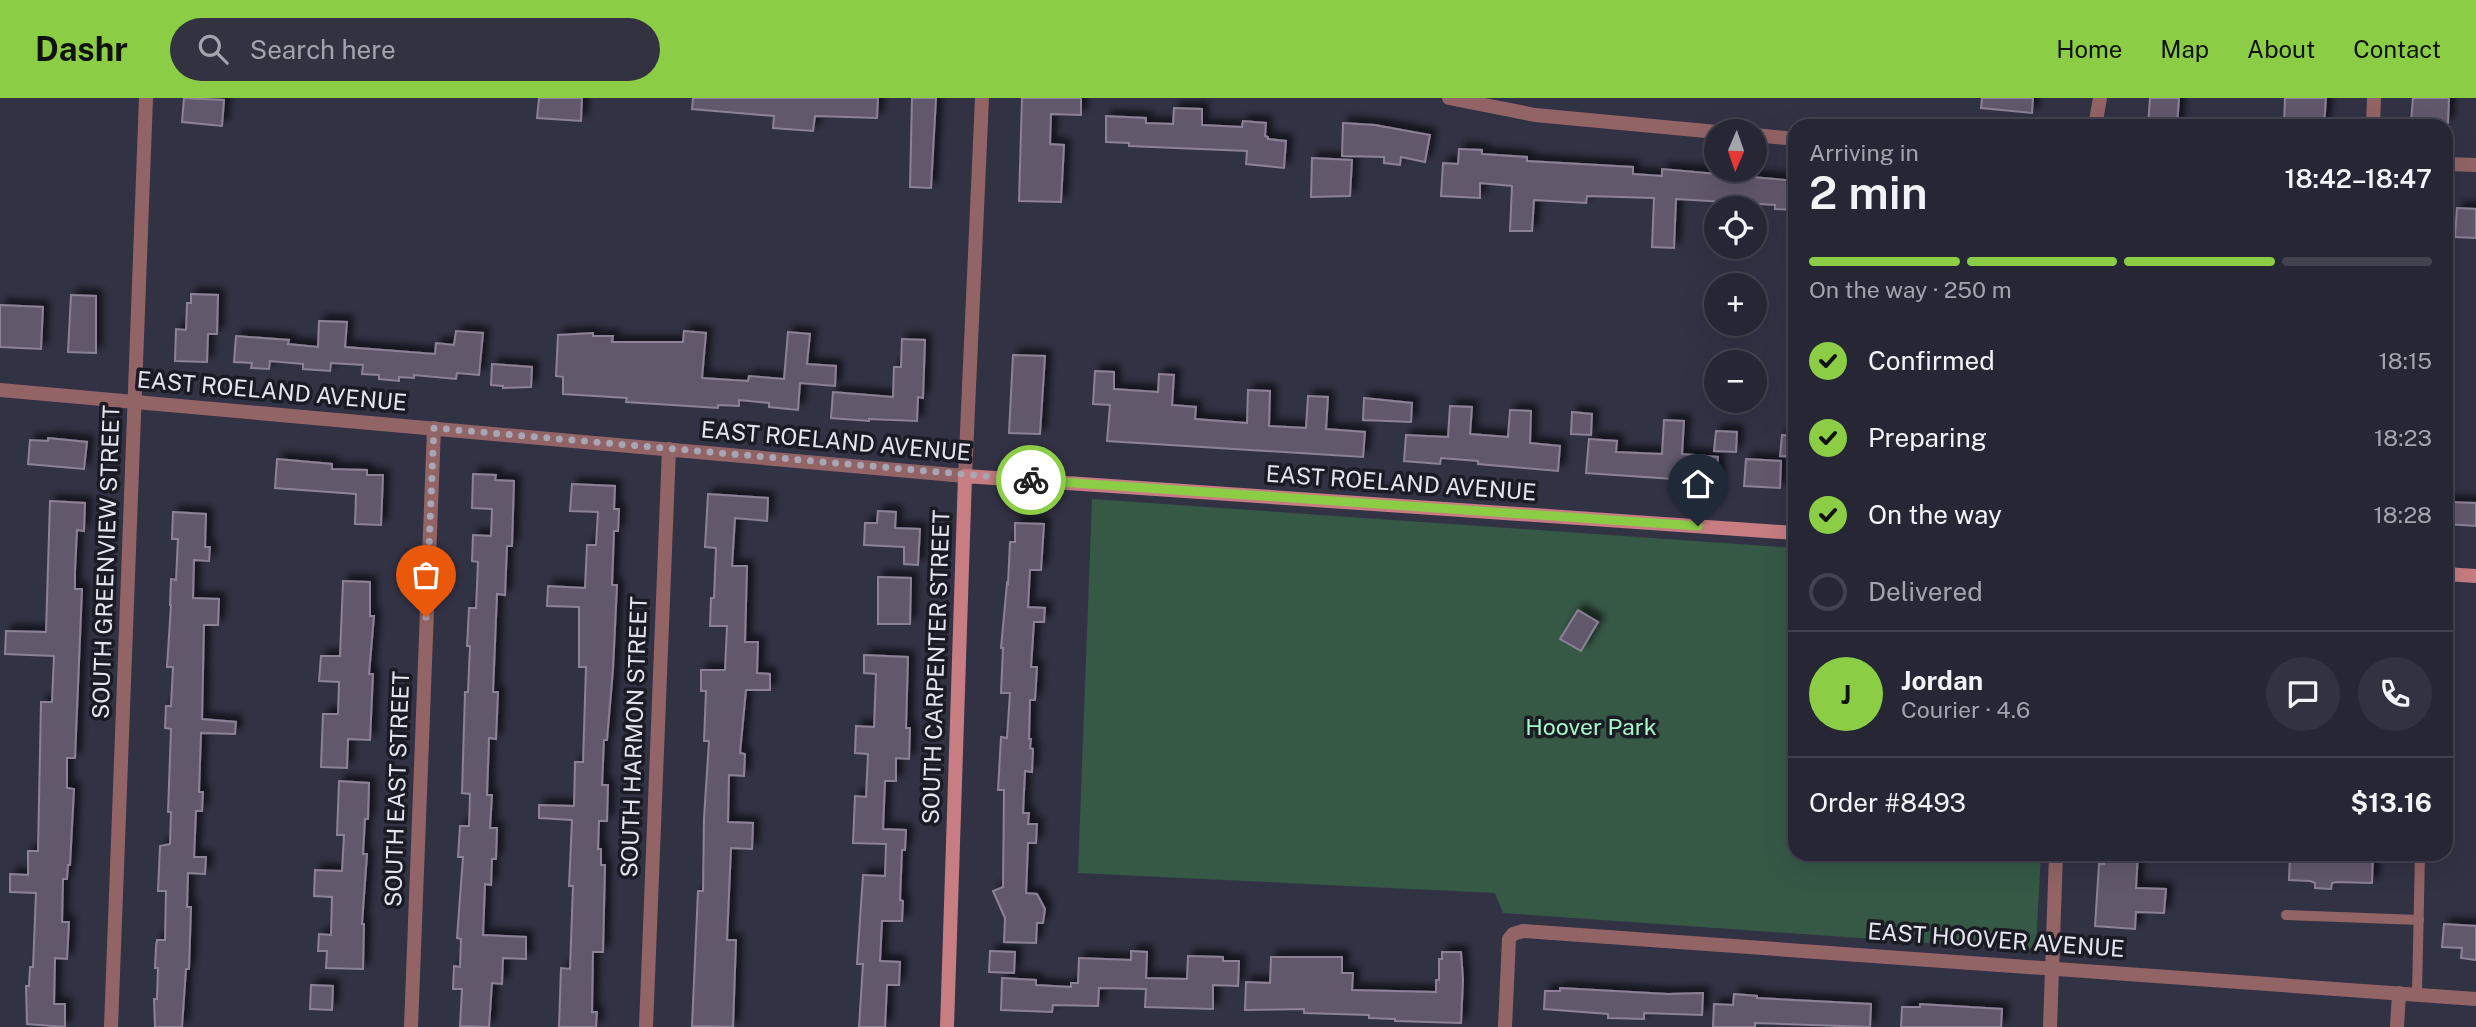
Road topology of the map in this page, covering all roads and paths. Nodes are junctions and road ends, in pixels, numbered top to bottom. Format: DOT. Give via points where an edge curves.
graph roads {
  1 [pos="146,98"];
  2 [pos="982,98"];
  3 [pos="1449,98"];
  4 [pos="2100,98"];
  5 [pos="2374,98"];
  6 [pos="2096,119"];
  7 [pos="2373,119"];
  8 [pos="1704,131"];
  9 [pos="1768,136"];
  10 [pos="1788,138"];
  11 [pos="2453,164"];
  12 [pos="2476,165"];
  13 [pos="0,390"];
  14 [pos="135,402"];
  15 [pos="434,428"];
  16 [pos="669,449"];
  17 [pos="965,476"];
  18 [pos="1788,532"];
  19 [pos="2453,574"];
  20 [pos="2476,576"];
  21 [pos="2056,861"];
  22 [pos="2420,861"];
  23 [pos="2287,915"];
  24 [pos="2419,920"];
  25 [pos="2051,967"];
  26 [pos="2399,993"];
  27 [pos="2417,994"];
  28 [pos="2476,999"];
  29 [pos="111,1027"];
  30 [pos="411,1027"];
  31 [pos="646,1027"];
  32 [pos="947,1027"];
  33 [pos="1505,1027"];
  34 [pos="2049,1027"];
  35 [pos="2397,1027"];
  1 -- 14 [label="street, SOUTH GREENVIEW STREET"];
  2 -- 17 [label="street, SOUTH CARPENTER STREET"];
  3 -- 8 [label="street" via="1535,115"];
  4 -- 6 [label="street"];
  5 -- 7 [label="street"];
  9 -- 10 [label="street"];
  11 -- 12 [label="street"];
  13 -- 14 [label="street, EAST ROELAND AVENUE"];
  14 -- 15 [label="street, EAST ROELAND AVENUE"];
  14 -- 29 [label="street, SOUTH GREENVIEW STREET"];
  15 -- 16 [label="street, EAST ROELAND AVENUE"];
  15 -- 30 [label="street, SOUTH EAST STREET"];
  16 -- 17 [label="street, EAST ROELAND AVENUE"];
  16 -- 31 [label="street, SOUTH HARMON STREET"];
  17 -- 18 [label="street, EAST ROELAND AVENUE"];
  17 -- 32 [label="street, SOUTH CARPENTER STREET"];
  19 -- 20 [label="street"];
  21 -- 25 [label="street"];
  22 -- 24 [label="lane"];
  23 -- 24 [label="lane"];
  24 -- 27 [label="lane"];
  25 -- 26 [label="street, EAST HOOVER AVENUE"];
  25 -- 33 [label="street, EAST HOOVER AVENUE" via="1532,931 1508,939"];
  25 -- 34 [label="street"];
  26 -- 27 [label="street, EAST HOOVER AVENUE"];
  26 -- 35 [label="street"];
  27 -- 28 [label="street, EAST HOOVER AVENUE"];
}
